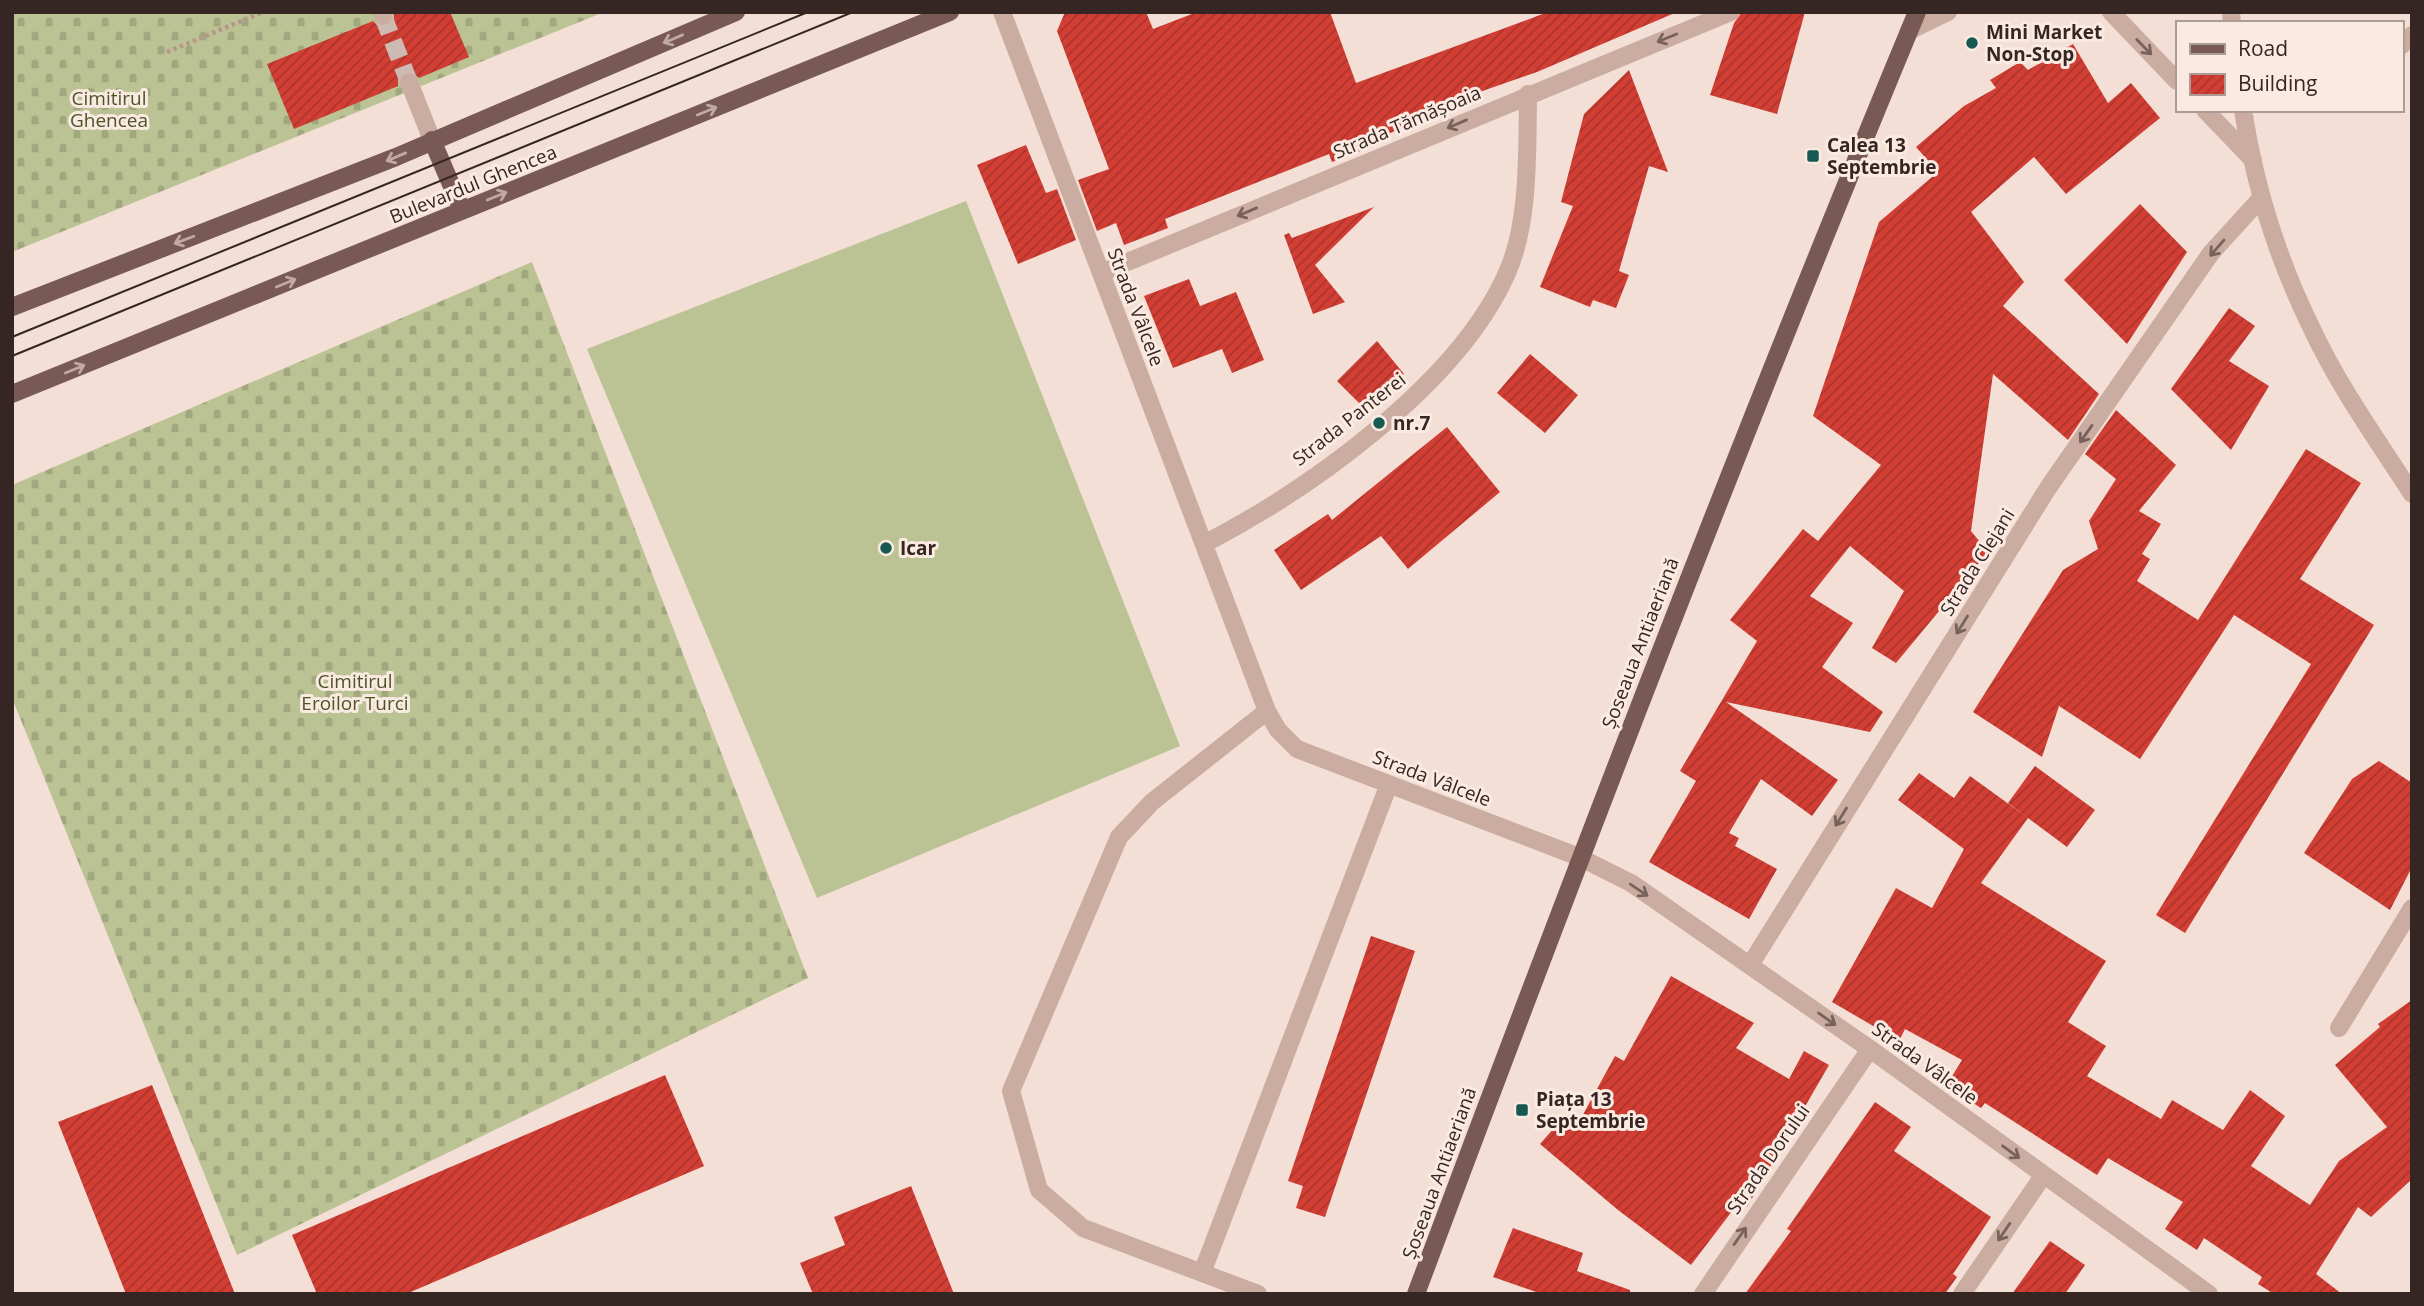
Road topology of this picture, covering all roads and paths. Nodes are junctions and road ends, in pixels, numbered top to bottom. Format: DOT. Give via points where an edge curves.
graph roads {
  1 [pos="263,12"];
  2 [pos="736,12"];
  3 [pos="950,12"];
  4 [pos="1002,12"];
  5 [pos="1731,12"];
  6 [pos="1917,12"];
  7 [pos="1948,12"];
  8 [pos="2111,12"];
  9 [pos="1909,31"];
  10 [pos="167,52"];
  11 [pos="2176,81"];
  12 [pos="409,82"];
  13 [pos="1528,94"];
  14 [pos="2207,112"];
  15 [pos="2249,112"];
  16 [pos="432,140"];
  17 [pos="2253,160"];
  18 [pos="2262,197"];
  19 [pos="462,210"];
  20 [pos="1101,273"];
  21 [pos="12,307"];
  22 [pos="12,394"];
  23 [pos="2412,494"];
  24 [pos="1204,544"];
  25 [pos="1267,711"];
  26 [pos="1389,784"];
  27 [pos="1579,857"];
  28 [pos="2412,908"];
  29 [pos="1749,965"];
  30 [pos="2339,1028"];
  31 [pos="1870,1049"];
  32 [pos="2043,1176"];
  33 [pos="1202,1273"];
  34 [pos="1258,1294"];
  35 [pos="1416,1294"];
  36 [pos="1703,1294"];
  37 [pos="1962,1294"];
  38 [pos="2209,1294"];
  1 -- 10 [label="path"];
  2 -- 16 [label="main road, one-way"];
  19 -- 3 [label="main road, Bulevardul Ghencea, one-way"];
  4 -- 20 [label="street, Strada Vâlcele"];
  5 -- 13 [label="street, Strada Tămășoaia, one-way"];
  6 -- 9 [label="main road, Șoseaua Antiaeriană"];
  7 -- 9 [label="street"];
  8 -- 11 [label="street, one-way"];
  9 -- 27 [label="main road, Șoseaua Antiaeriană" via="1775,354"];
  12 -- 16 [label="street"];
  13 -- 20 [label="street, Strada Tămășoaia, one-way"];
  13 -- 24 [label="street, Strada Panterei" via="1527,172 1517,235 1508,271 1488,309 1409,403 1327,466 1238,527"];
  14 -- 17 [label="street"];
  15 -- 17 [label="street"];
  16 -- 19 [label="main road"];
  16 -- 21 [label="main road, one-way"];
  17 -- 18 [label="street"];
  18 -- 23 [label="street" via="2284,269 2313,332"];
  18 -- 29 [label="street, Strada Clejani, one-way" via="2211,253 2048,488"];
  22 -- 19 [label="main road, Bulevardul Ghencea, one-way"];
  20 -- 24 [label="street, Strada Vâlcele"];
  24 -- 25 [label="street, Strada Vâlcele"];
  25 -- 26 [label="street, Strada Vâlcele" via="1297,749"];
  25 -- 33 [label="street" via="1152,802 1119,837 1011,1091 1040,1190 1083,1228"];
  26 -- 27 [label="street, Strada Vâlcele"];
  26 -- 33 [label="street"];
  27 -- 29 [label="street, Strada Vâlcele, one-way" via="1631,883"];
  27 -- 35 [label="main road, Șoseaua Antiaeriană"];
  28 -- 30 [label="street"];
  29 -- 31 [label="street, Strada Vâlcele, one-way"];
  31 -- 32 [label="street, Strada Vâlcele, one-way"];
  36 -- 31 [label="street, Strada Dorului, one-way"];
  32 -- 37 [label="street, one-way"];
  32 -- 38 [label="street, Strada Vâlcele"];
  33 -- 34 [label="street"];
}
